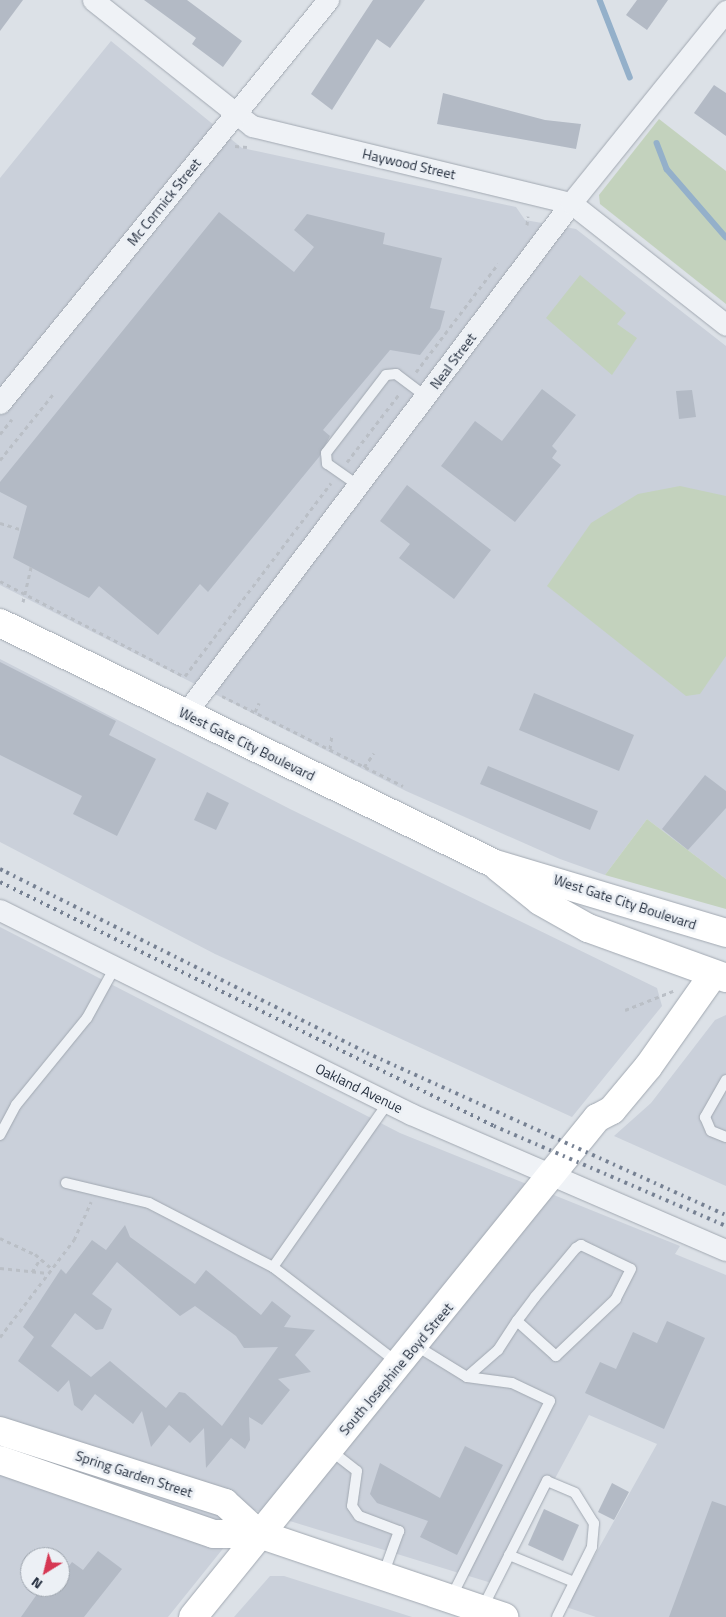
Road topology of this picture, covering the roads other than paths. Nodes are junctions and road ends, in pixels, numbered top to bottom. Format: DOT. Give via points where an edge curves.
graph roads {
  1 [pos="93,0"];
  2 [pos="328,0"];
  3 [pos="726,11"];
  4 [pos="236,114"];
  5 [pos="572,203"];
  6 [pos="726,324"];
  7 [pos="426,397"];
  8 [pos="0,404"];
  9 [pos="359,486"];
  10 [pos="0,623"];
  11 [pos="185,714"];
  12 [pos="495,864"];
  13 [pos="0,910"];
  14 [pos="726,933"];
  15 [pos="115,967"];
  16 [pos="722,971"];
  17 [pos="726,1080"];
  18 [pos="388,1103"];
  19 [pos="0,1135"];
  20 [pos="726,1137"];
  21 [pos="552,1175"];
  22 [pos="66,1184"];
  23 [pos="726,1250"];
  24 [pos="272,1266"];
  25 [pos="517,1320"];
  26 [pos="408,1354"];
  27 [pos="467,1377"];
  28 [pos="0,1431"];
  29 [pos="329,1449"];
  30 [pos="0,1460"];
  31 [pos="258,1534"];
  32 [pos="509,1555"];
  33 [pos="383,1576"];
  34 [pos="574,1582"];
  35 [pos="451,1599"];
  36 [pos="493,1613"];
  37 [pos="193,1617"];
  38 [pos="557,1617"];
  1 -- 4 [label="street, Haywood Street"];
  2 -- 4 [label="street, Mc Cormick Street"];
  3 -- 5 [label="street, Neal Street"];
  4 -- 5 [label="street, Haywood Street" via="252,126"];
  4 -- 8 [label="street, Mc Cormick Street"];
  5 -- 6 [label="street, Haywood Street"];
  5 -- 7 [label="street, Neal Street"];
  7 -- 9 [label="street, Neal Street"];
  7 -- 9 [label="lane" via="396,374 386,375 326,452 327,464"];
  9 -- 11 [label="street, Neal Street"];
  10 -- 11 [label="main road, West Gate City Boulevard"];
  11 -- 12 [label="main road, West Gate City Boulevard"];
  12 -- 14 [label="main road, West Gate City Boulevard"];
  12 -- 16 [label="main road, West Gate City Boulevard" via="540,901 588,928"];
  13 -- 15 [label="street, Oakland Avenue"];
  15 -- 18 [label="street, Oakland Avenue"];
  15 -- 19 [label="lane" via="87,1018 27,1090"];
  16 -- 21 [label="main road, South Josephine Boyd Street" via="668,1018 601,1101 596,1118"];
  17 -- 20 [label="lane" via="705,1117 711,1130"];
  18 -- 21 [label="street, Oakland Avenue"];
  18 -- 24 [label="lane"];
  21 -- 23 [label="street, Oakland Avenue"];
  21 -- 26 [label="main road, South Josephine Boyd Street"];
  22 -- 24 [label="lane" via="97,1188 149,1203"];
  24 -- 26 [label="lane"];
  25 -- 25 [label="lane" via="581,1245 631,1269 616,1299 556,1356"];
  25 -- 27 [label="lane" via="498,1350"];
  26 -- 27 [label="lane"];
  26 -- 29 [label="main road, South Josephine Boyd Street"];
  27 -- 35 [label="lane" via="512,1383 550,1401"];
  28 -- 31 [label="main road, Spring Garden Street" via="225,1503"];
  29 -- 31 [label="main road, South Josephine Boyd Street"];
  29 -- 33 [label="lane" via="357,1471 352,1506 359,1516 399,1531"];
  30 -- 31 [label="main road, Spring Garden Street" via="214,1534"];
  31 -- 33 [label="main road, Spring Garden Street"];
  31 -- 37 [label="main road, South Josephine Boyd Street"];
  32 -- 34 [label="lane"];
  32 -- 34 [label="lane" via="547,1481 575,1493 590,1512 595,1537"];
  32 -- 36 [label="lane"];
  33 -- 35 [label="main road, Spring Garden Street"];
  34 -- 38 [label="lane"];
  35 -- 36 [label="main road, Spring Garden Street"];
}
